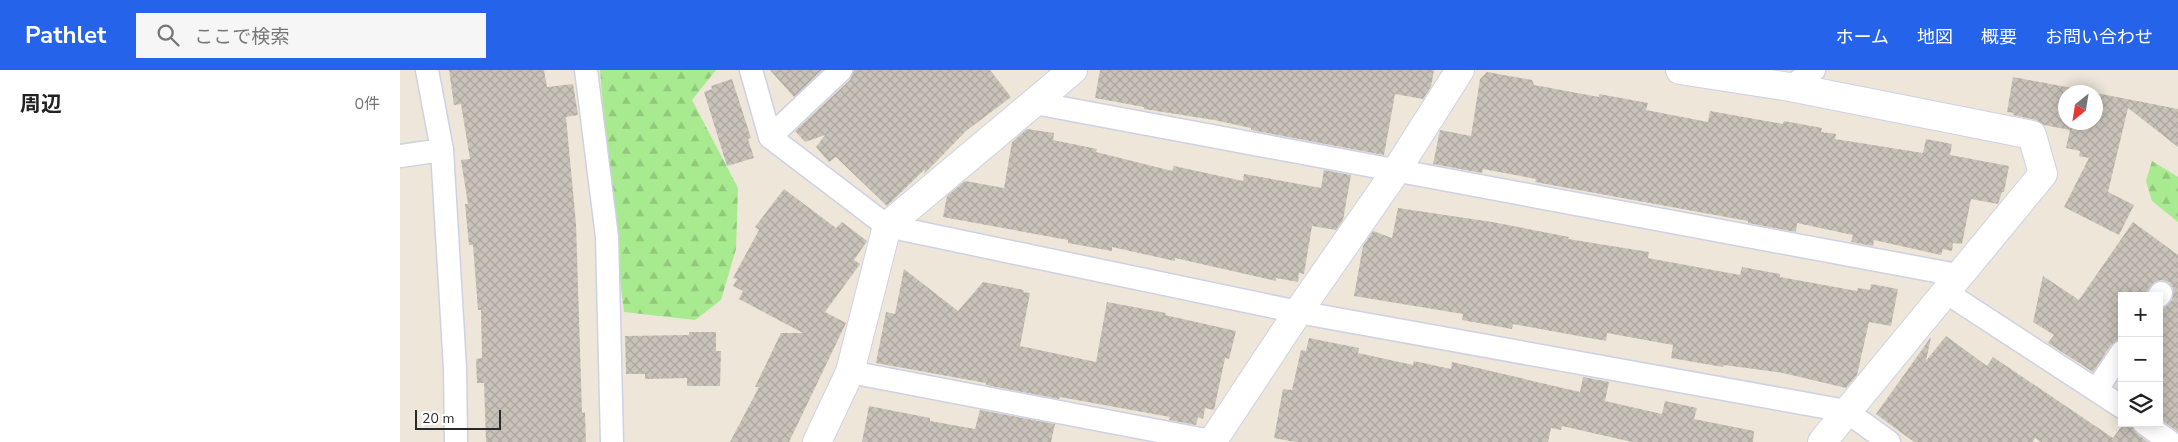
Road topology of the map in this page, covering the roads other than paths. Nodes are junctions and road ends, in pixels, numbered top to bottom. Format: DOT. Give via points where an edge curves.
graph roads {
  1 [pos="427,70"];
  2 [pos="586,70"];
  3 [pos="751,70"];
  4 [pos="841,70"];
  5 [pos="1074,70"];
  6 [pos="1460,70"];
  7 [pos="1680,70"];
  8 [pos="1814,70"];
  9 [pos="1790,87"];
  10 [pos="1035,102"];
  11 [pos="770,137"];
  12 [pos="442,150"];
  13 [pos="400,156"];
  14 [pos="1396,171"];
  15 [pos="887,226"];
  16 [pos="1951,283"];
  17 [pos="1298,312"];
  18 [pos="2118,358"];
  19 [pos="850,372"];
  20 [pos="2097,389"];
  21 [pos="2118,404"];
  22 [pos="1846,411"];
  23 [pos="2149,427"];
  24 [pos="456,442"];
  25 [pos="612,442"];
  26 [pos="817,442"];
  27 [pos="1214,442"];
  28 [pos="1822,442"];
  29 [pos="1889,442"];
  30 [pos="2170,442"];
  1 -- 12 [label="street"];
  2 -- 25 [label="street" via="607,237"];
  3 -- 11 [label="street"];
  4 -- 11 [label="street"];
  5 -- 10 [label="street"];
  6 -- 14 [label="street"];
  7 -- 9 [label="street"];
  8 -- 9 [label="street"];
  9 -- 16 [label="street" via="2032,135 2043,174"];
  10 -- 14 [label="street"];
  10 -- 15 [label="street"];
  11 -- 15 [label="street"];
  12 -- 13 [label="street"];
  12 -- 24 [label="street" via="455,368"];
  14 -- 16 [label="street"];
  14 -- 17 [label="street"];
  15 -- 17 [label="street"];
  15 -- 19 [label="street"];
  16 -- 20 [label="street"];
  16 -- 22 [label="street"];
  17 -- 22 [label="street"];
  17 -- 27 [label="street"];
  18 -- 20 [label="street"];
  19 -- 26 [label="street"];
  19 -- 27 [label="street"];
  20 -- 21 [label="street"];
  22 -- 28 [label="street"];
  22 -- 29 [label="street"];
  23 -- 30 [label="street"];
}
